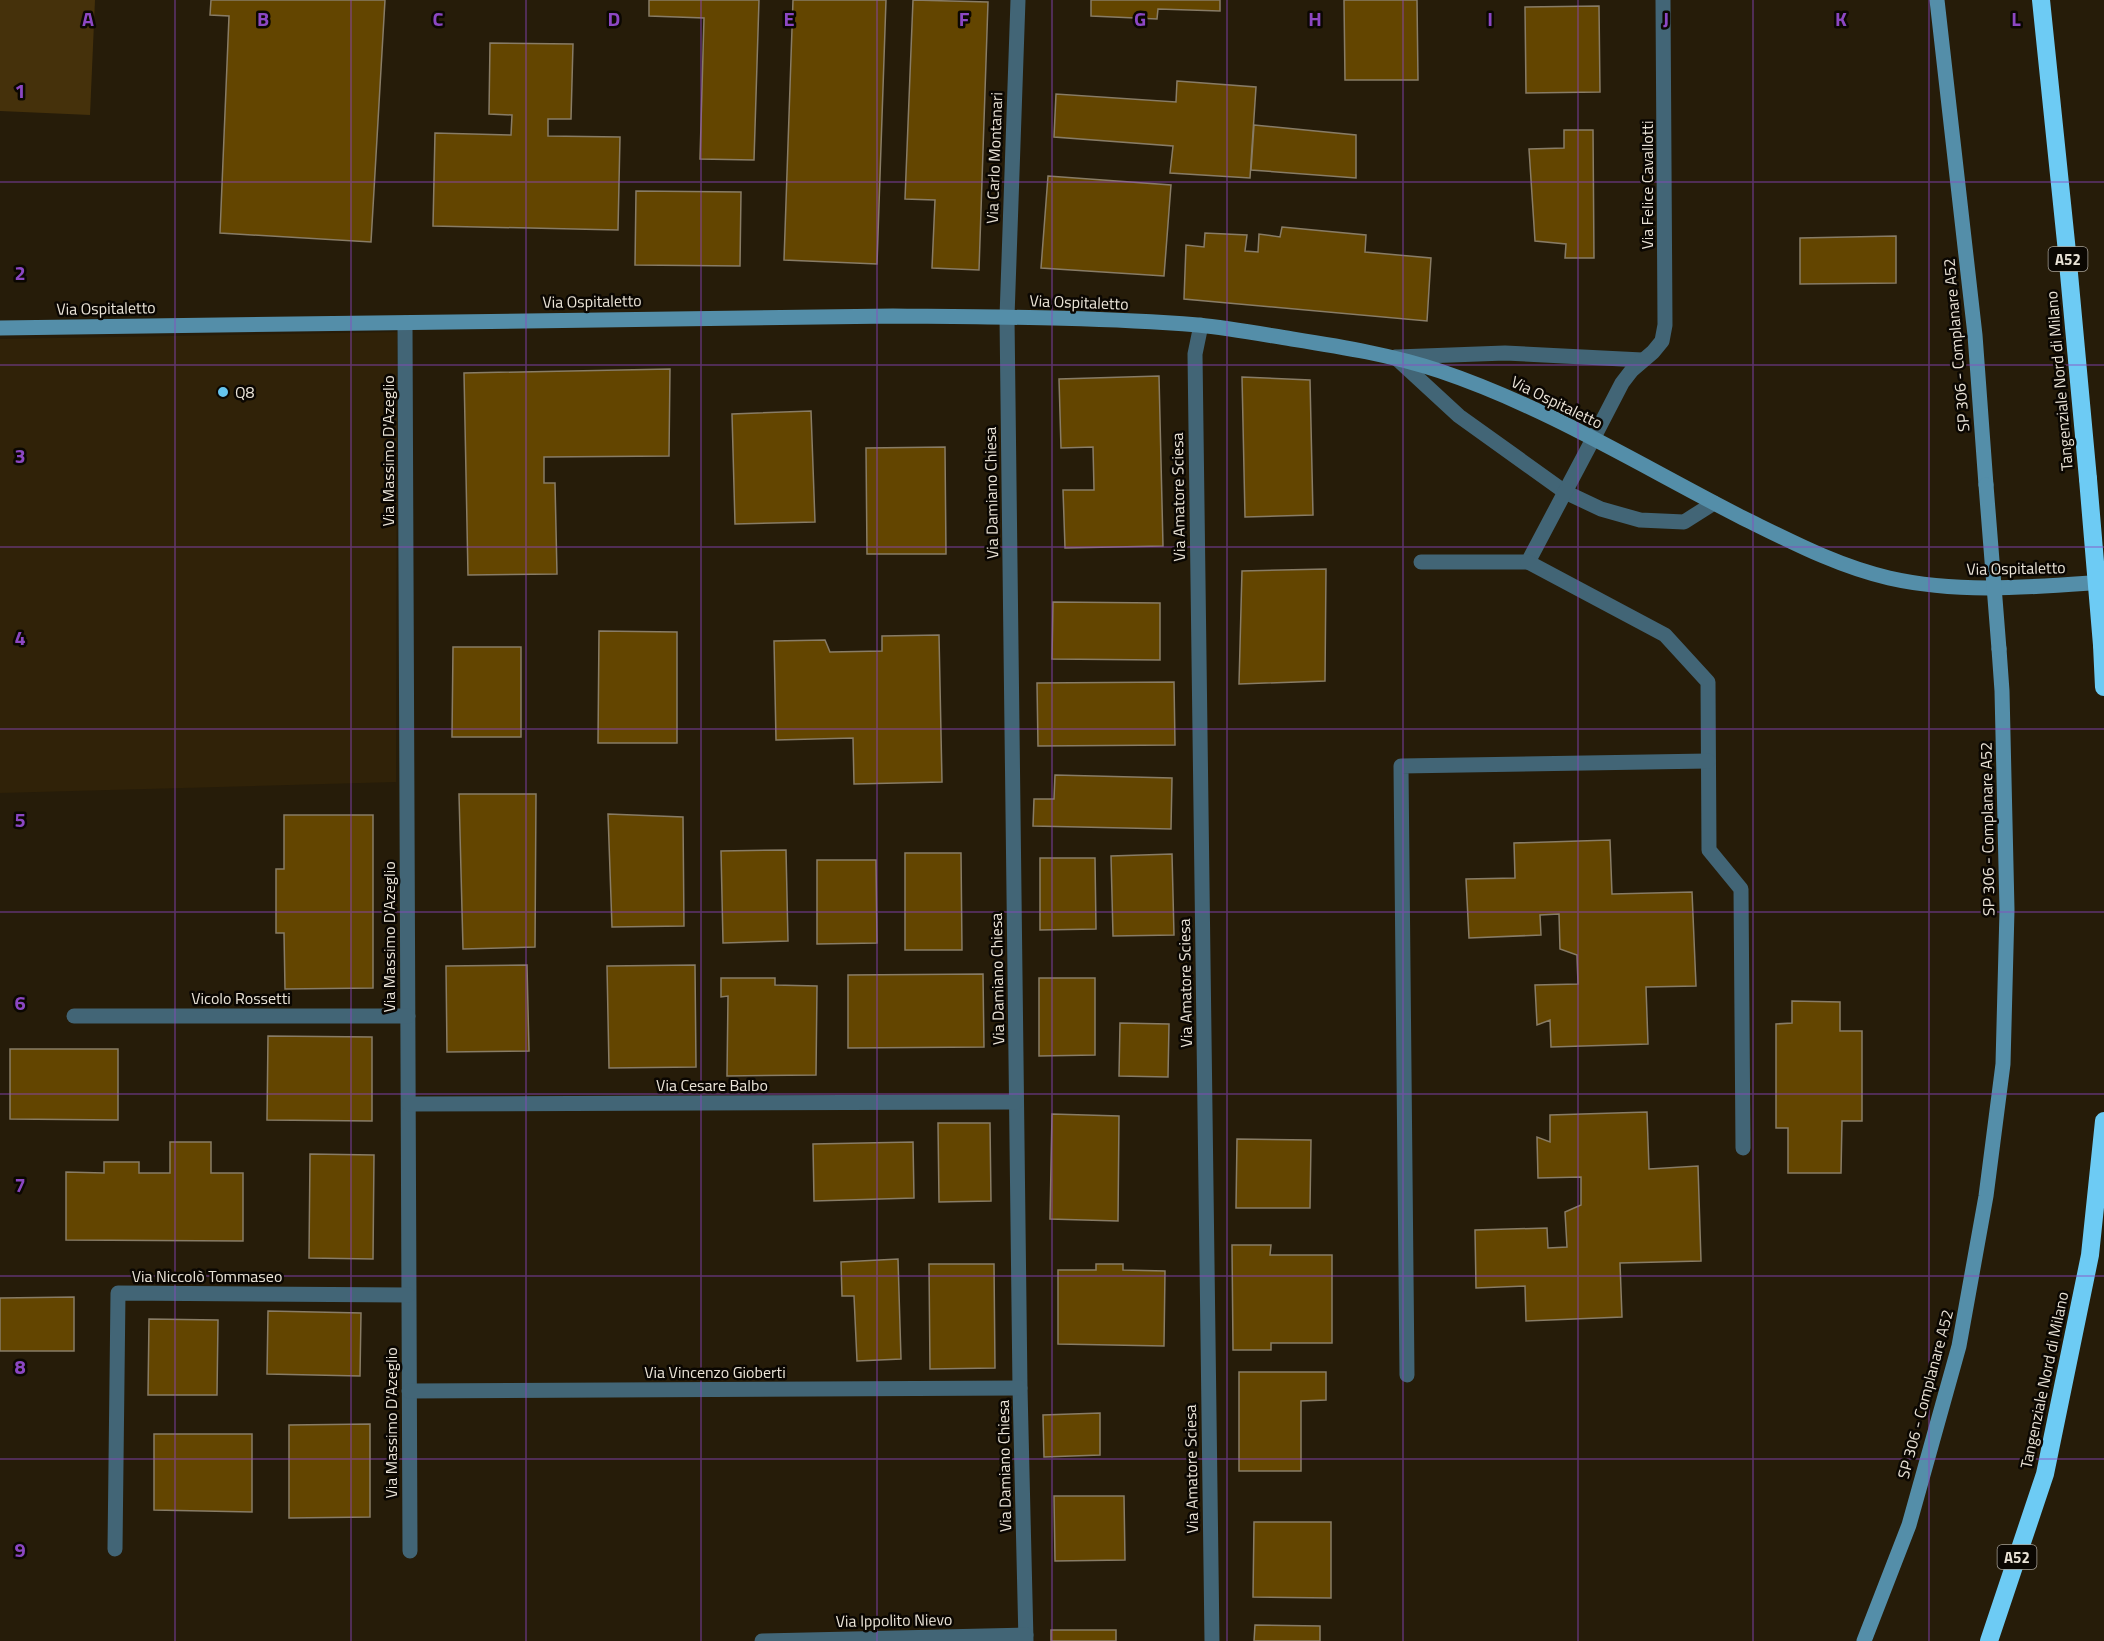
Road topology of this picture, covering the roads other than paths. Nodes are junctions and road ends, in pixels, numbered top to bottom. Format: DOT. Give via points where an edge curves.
graph roads {
  1 [pos="1018,0"];
  2 [pos="1664,0"];
  3 [pos="1937,0"];
  4 [pos="2041,0"];
  5 [pos="1006,317"];
  6 [pos="405,323"];
  7 [pos="1201,326"];
  8 [pos="0,328"];
  9 [pos="1395,357"];
  10 [pos="1642,360"];
  11 [pos="1593,439"];
  12 [pos="1565,492"];
  13 [pos="1714,503"];
  14 [pos="1421,562"];
  15 [pos="1528,562"];
  16 [pos="2104,582"];
  17 [pos="2104,687"];
  18 [pos="1708,761"];
  19 [pos="74,1016"];
  20 [pos="408,1016"];
  21 [pos="1016,1102"];
  22 [pos="409,1104"];
  23 [pos="2104,1121"];
  24 [pos="1743,1148"];
  25 [pos="408,1294"];
  26 [pos="1407,1376"];
  27 [pos="1020,1388"];
  28 [pos="409,1391"];
  29 [pos="115,1549"];
  30 [pos="410,1551"];
  31 [pos="1026,1638"];
  32 [pos="762,1641"];
  33 [pos="1212,1641"];
  34 [pos="1864,1641"];
  35 [pos="1989,1641"];
  1 -- 5 [label="street, Via Carlo Montanari"];
  2 -- 10 [label="street, Via Felice Cavallotti" via="1665,325 1662,341"];
  3 -- 34 [label="street, SP 306 - Complanare A52, bridge" via="1975,335 2002,691 2007,910 2003,1064 1986,1196 1959,1346 1909,1525"];
  4 -- 17 [label="highway, Tangenziale Nord di Milano / A52, bridge" via="2088,479"];
  5 -- 6 [label="street, Via Ospitaletto"];
  5 -- 7 [label="street, Via Ospitaletto"];
  5 -- 21 [label="street, Via Damiano Chiesa"];
  6 -- 8 [label="street, Via Ospitaletto"];
  6 -- 20 [label="street, Via Massimo D'Azeglio"];
  7 -- 9 [label="street, Via Ospitaletto"];
  7 -- 33 [label="street, Via Amatore Sciesa" via="1195,354"];
  9 -- 10 [label="street" via="1504,353"];
  9 -- 11 [label="street, Via Ospitaletto" via="1496,392"];
  9 -- 12 [label="street" via="1459,416"];
  10 -- 11 [label="street, Via Felice Cavallotti" via="1622,383"];
  11 -- 12 [label="street, Via Felice Cavallotti"];
  11 -- 13 [label="street, Via Ospitaletto"];
  12 -- 13 [label="street" via="1601,509 1641,520 1684,522"];
  12 -- 15 [label="street, Via Felice Cavallotti"];
  13 -- 16 [label="street, Via Ospitaletto" via="1801,547 1888,578 1940,586 2011,588"];
  14 -- 15 [label="street"];
  15 -- 18 [label="street" via="1665,635 1701,674 1708,682"];
  18 -- 24 [label="street" via="1709,850 1742,889"];
  18 -- 26 [label="street" via="1401,766"];
  19 -- 20 [label="street, Vicolo Rossetti"];
  20 -- 22 [label="street, Via Massimo D'Azeglio"];
  21 -- 22 [label="street, Via Cesare Balbo"];
  21 -- 27 [label="street, Via Damiano Chiesa"];
  22 -- 25 [label="street, Via Massimo D'Azeglio"];
  23 -- 35 [label="highway, Tangenziale Nord di Milano / A52" via="2090,1255 2045,1474"];
  25 -- 28 [label="street, Via Massimo D'Azeglio"];
  25 -- 29 [label="street, Via Niccolò Tommaseo" via="118,1293"];
  27 -- 28 [label="street, Via Vincenzo Gioberti"];
  27 -- 31 [label="street, Via Damiano Chiesa"];
  28 -- 30 [label="street, Via Massimo D'Azeglio"];
  31 -- 32 [label="street, Via Ippolito Nievo"];
}
